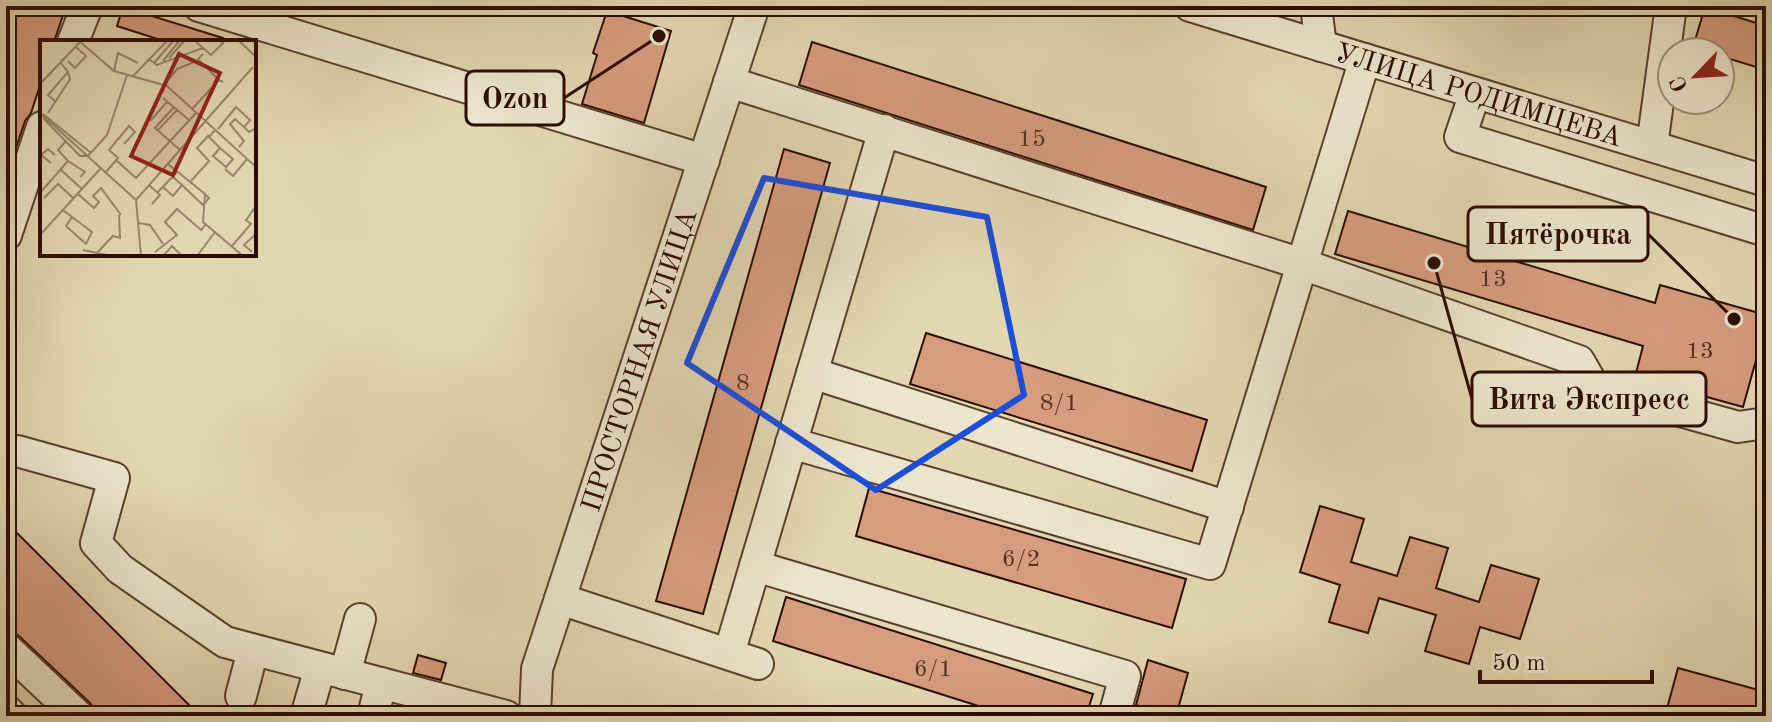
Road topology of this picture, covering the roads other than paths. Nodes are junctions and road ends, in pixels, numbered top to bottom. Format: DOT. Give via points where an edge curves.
graph roads {
  1 [pos="87,6"];
  2 [pos="199,6"];
  3 [pos="754,6"];
  4 [pos="1190,6"];
  5 [pos="1316,6"];
  6 [pos="1671,6"];
  7 [pos="74,40"];
  8 [pos="1321,46"];
  9 [pos="1365,59"];
  10 [pos="729,82"];
  11 [pos="1475,93"];
  12 [pos="1588,127"];
  13 [pos="884,130"];
  14 [pos="40,133"];
  15 [pos="1652,146"];
  16 [pos="704,160"];
  17 [pos="1576,173"];
  18 [pos="1766,181"];
  19 [pos="1766,231"];
  20 [pos="6,235"];
  21 [pos="1302,264"];
  22 [pos="812,373"];
  23 [pos="1766,423"];
  24 [pos="791,443"];
  25 [pos="17,451"];
  26 [pos="1228,507"];
  27 [pos="755,566"];
  28 [pos="560,599"];
  29 [pos="360,619"];
  30 [pos="6,648"];
  31 [pos="253,650"];
  32 [pos="729,654"];
  33 [pos="758,664"];
  34 [pos="333,671"];
  35 [pos="381,683"];
  36 [pos="241,696"];
  37 [pos="446,708"];
  38 [pos="6,710"];
  39 [pos="12,716"];
  40 [pos="78,716"];
  41 [pos="306,716"];
  42 [pos="373,716"];
  43 [pos="506,716"];
  44 [pos="535,716"];
  45 [pos="1114,716"];
  1 -- 7 [label="street"];
  2 -- 16 [label="street"];
  3 -- 10 [label="street, ПРОСТОРНАЯ УЛИЦА"];
  4 -- 8 [label="street, УЛИЦА РОДИМЦЕВА"];
  5 -- 8 [label="street"];
  6 -- 15 [label="street"];
  8 -- 9 [label="street, УЛИЦА РОДИМЦЕВА"];
  9 -- 11 [label="street, УЛИЦА РОДИМЦЕВА"];
  9 -- 21 [label="street"];
  10 -- 13 [label="street"];
  10 -- 16 [label="street, ПРОСТОРНАЯ УЛИЦА"];
  11 -- 12 [label="street, УЛИЦА РОДИМЦЕВА"];
  11 -- 17 [label="street" via="1460,137"];
  12 -- 15 [label="street, УЛИЦА РОДИМЦЕВА"];
  12 -- 17 [label="street"];
  13 -- 21 [label="street"];
  13 -- 22 [label="street"];
  14 -- 20 [label="street"];
  15 -- 18 [label="street, УЛИЦА РОДИМЦЕВА"];
  16 -- 28 [label="street, ПРОСТОРНАЯ УЛИЦА"];
  17 -- 19 [label="street"];
  21 -- 23 [label="street" via="1579,361 1594,387 1738,427"];
  21 -- 26 [label="street"];
  22 -- 24 [label="street"];
  22 -- 26 [label="street"];
  24 -- 26 [label="street" via="1210,564"];
  24 -- 27 [label="street"];
  25 -- 31 [label="street" via="114,478 96,543 120,569 225,642"];
  27 -- 32 [label="street"];
  27 -- 45 [label="street" via="1125,676"];
  28 -- 32 [label="street"];
  28 -- 44 [label="street, ПРОСТОРНАЯ УЛИЦА" via="537,669"];
  29 -- 34 [label="street"];
  30 -- 40 [label="street"];
  31 -- 34 [label="street"];
  31 -- 36 [label="street"];
  32 -- 33 [label="street"];
  34 -- 35 [label="street"];
  34 -- 41 [label="street"];
  35 -- 37 [label="street"];
  35 -- 42 [label="street"];
  37 -- 43 [label="street"];
  38 -- 39 [label="street"];
}
